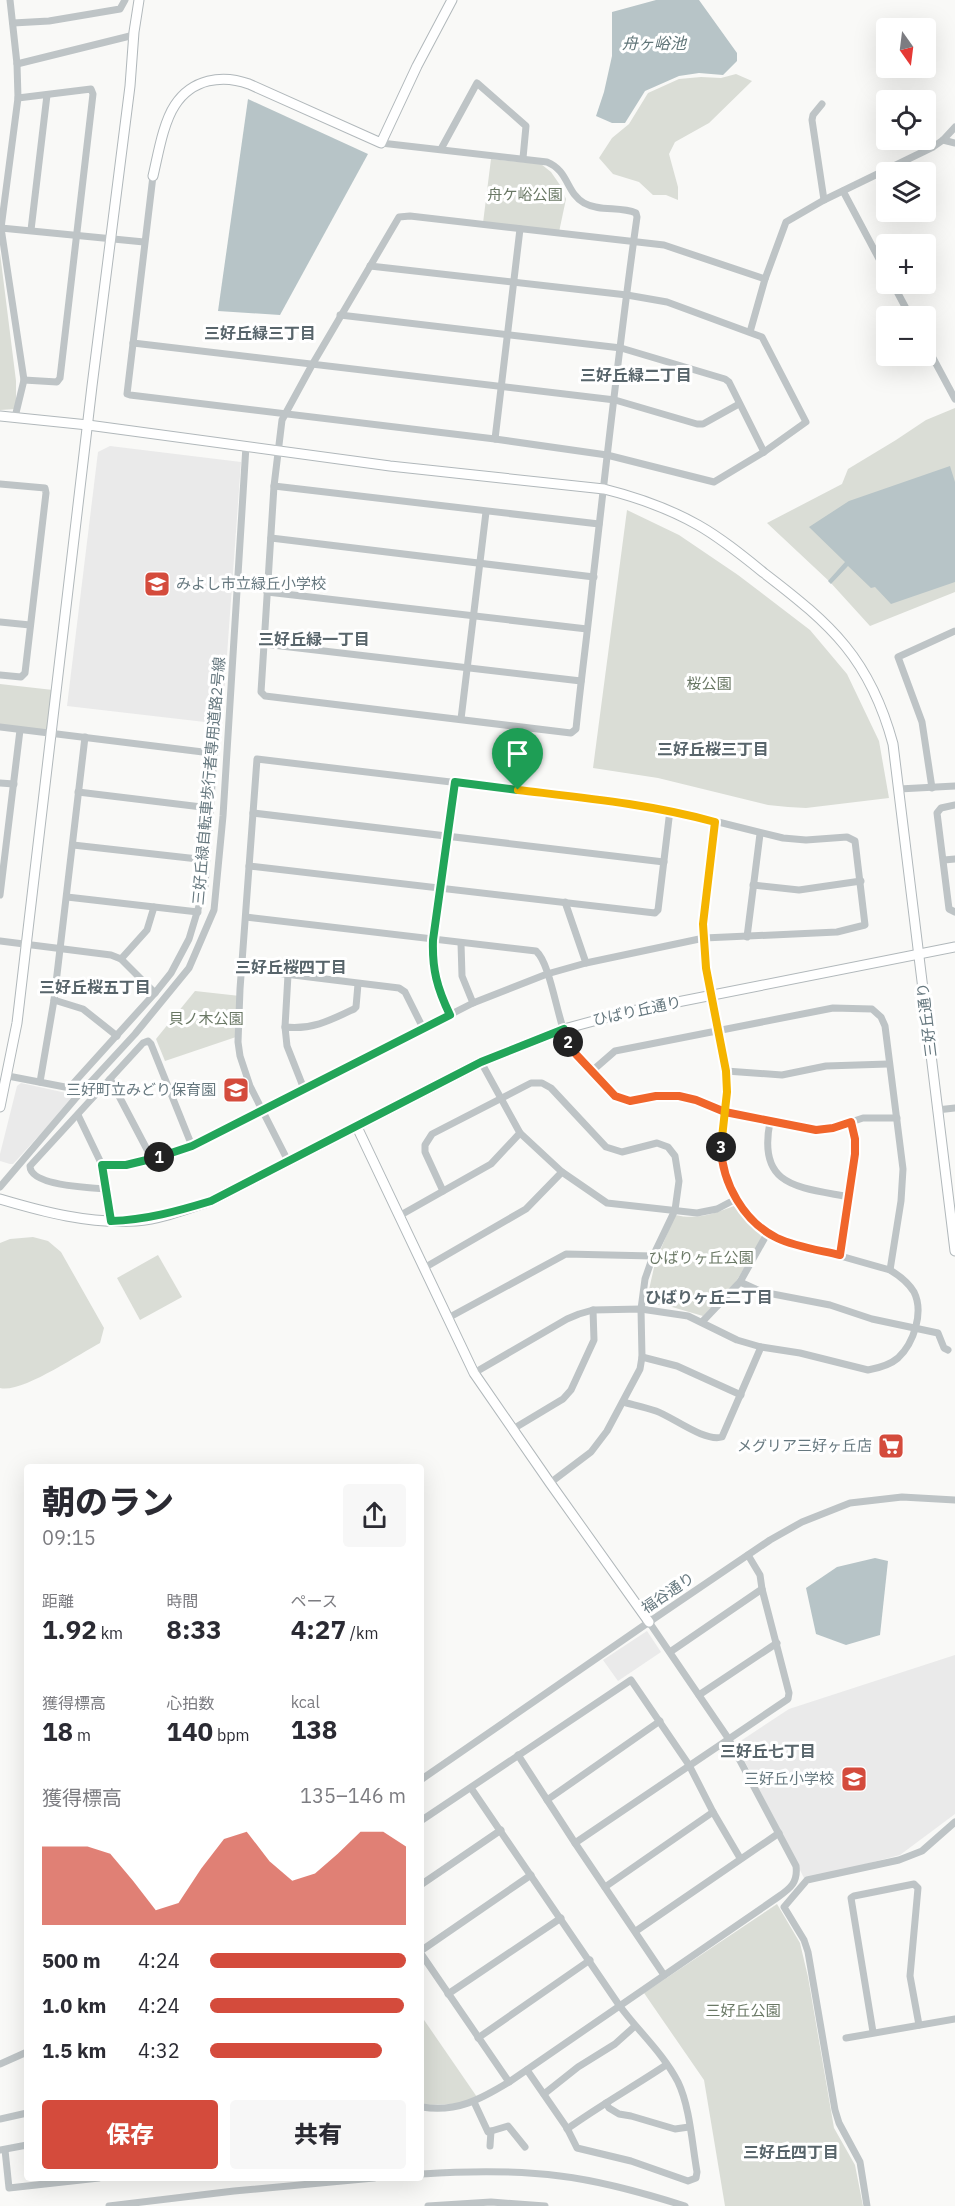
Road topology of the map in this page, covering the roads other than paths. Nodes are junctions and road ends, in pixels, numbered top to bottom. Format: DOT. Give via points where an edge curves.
graph roads {
  1 [pos="10,0"];
  2 [pos="125,0"];
  3 [pos="139,0"];
  4 [pos="452,0"];
  5 [pos="13,23"];
  6 [pos="134,35"];
  7 [pos="17,64"];
  8 [pos="47,95"];
  9 [pos="18,98"];
  10 [pos="822,104"];
  11 [pos="955,127"];
  12 [pos="944,140"];
  13 [pos="381,143"];
  14 [pos="955,143"];
  15 [pos="441,148"];
  16 [pos="523,158"];
  17 [pos="153,176"];
  18 [pos="843,191"];
  19 [pos="824,200"];
  20 [pos="1,228"];
  21 [pos="520,229"];
  22 [pos="31,230"];
  23 [pos="75,235"];
  24 [pos="111,239"];
  25 [pos="144,242"];
  26 [pos="633,242"];
  27 [pos="876,253"];
  28 [pos="370,266"];
  29 [pos="765,279"];
  30 [pos="513,282"];
  31 [pos="627,296"];
  32 [pos="340,315"];
  33 [pos="750,332"];
  34 [pos="507,334"];
  35 [pos="133,343"];
  36 [pos="621,348"];
  37 [pos="936,364"];
  38 [pos="312,365"];
  39 [pos="24,380"];
  40 [pos="501,387"];
  41 [pos="955,399"];
  42 [pos="615,400"];
  43 [pos="739,404"];
  44 [pos="285,413"];
  45 [pos="0,416"];
  46 [pos="15,417"];
  47 [pos="88,425"];
  48 [pos="495,439"];
  49 [pos="246,446"];
  50 [pos="279,450"];
  51 [pos="764,452"];
  52 [pos="608,455"];
  53 [pos="0,484"];
  54 [pos="274,486"];
  55 [pos="604,489"];
  56 [pos="486,512"];
  57 [pos="599,524"];
  58 [pos="271,538"];
  59 [pos="480,563"];
  60 [pos="594,578"];
  61 [pos="267,592"];
  62 [pos="474,616"];
  63 [pos="0,622"];
  64 [pos="30,625"];
  65 [pos="587,629"];
  66 [pos="955,631"];
  67 [pos="264,644"];
  68 [pos="468,668"];
  69 [pos="0,675"];
  70 [pos="581,681"];
  71 [pos="461,719"];
  72 [pos="0,727"];
  73 [pos="20,730"];
  74 [pos="52,733"];
  75 [pos="85,737"];
  76 [pos="455,782"];
  77 [pos="0,783"];
  78 [pos="14,784"];
  79 [pos="955,786"];
  80 [pos="932,788"];
  81 [pos="899,789"];
  82 [pos="78,792"];
  83 [pos="955,806"];
  84 [pos="210,808"];
  85 [pos="670,810"];
  86 [pos="253,813"];
  87 [pos="715,822"];
  88 [pos="760,834"];
  89 [pos="4,836"];
  90 [pos="446,836"];
  91 [pos="73,845"];
  92 [pos="955,859"];
  93 [pos="207,860"];
  94 [pos="944,860"];
  95 [pos="664,862"];
  96 [pos="249,866"];
  97 [pos="861,881"];
  98 [pos="753,885"];
  99 [pos="442,888"];
  100 [pos="0,890"];
  101 [pos="0,895"];
  102 [pos="67,897"];
  103 [pos="565,902"];
  104 [pos="154,907"];
  105 [pos="198,912"];
  106 [pos="955,912"];
  107 [pos="246,917"];
  108 [pos="747,937"];
  109 [pos="704,938"];
  110 [pos="433,940"];
  111 [pos="0,941"];
  112 [pos="461,943"];
  113 [pos="27,944"];
  114 [pos="955,947"];
  115 [pos="60,948"];
  116 [pos="918,952"];
  117 [pos="121,960"];
  118 [pos="586,963"];
  119 [pos="243,969"];
  120 [pos="547,974"];
  121 [pos="288,975"];
  122 [pos="358,984"];
  123 [pos="155,993"];
  124 [pos="711,995"];
  125 [pos="54,1000"];
  126 [pos="473,1003"];
  127 [pos="450,1015"];
  128 [pos="285,1027"];
  129 [pos="423,1028"];
  130 [pos="564,1029"];
  131 [pos="718,1029"];
  132 [pos="117,1036"];
  133 [pos="481,1062"];
  134 [pos="888,1064"];
  135 [pos="592,1071"];
  136 [pos="726,1071"];
  137 [pos="8,1076"];
  138 [pos="110,1079"];
  139 [pos="40,1082"];
  140 [pos="304,1089"];
  141 [pos="500,1098"];
  142 [pos="0,1107"];
  143 [pos="955,1108"];
  144 [pos="937,1110"];
  145 [pos="262,1111"];
  146 [pos="725,1112"];
  147 [pos="78,1115"];
  148 [pos="897,1118"];
  149 [pos="770,1122"];
  150 [pos="851,1122"];
  151 [pos="357,1127"];
  152 [pos="520,1132"];
  153 [pos="192,1146"];
  154 [pos="152,1159"];
  155 [pos="288,1161"];
  156 [pos="102,1165"];
  157 [pos="562,1172"];
  158 [pos="0,1187"];
  159 [pos="107,1189"];
  160 [pos="443,1191"];
  161 [pos="849,1197"];
  162 [pos="0,1199"];
  163 [pos="736,1199"];
  164 [pos="675,1210"];
  165 [pos="399,1216"];
  166 [pos="111,1221"];
  167 [pos="768,1232"];
  168 [pos="955,1251"];
  169 [pos="840,1255"];
  170 [pos="653,1256"];
  171 [pos="424,1268"];
  172 [pos="890,1270"];
  173 [pos="740,1282"];
  174 [pos="641,1309"];
  175 [pos="593,1310"];
  176 [pos="448,1318"];
  177 [pos="702,1322"];
  178 [pos="914,1329"];
  179 [pos="761,1347"];
  180 [pos="948,1350"];
  181 [pos="642,1357"];
  182 [pos="474,1373"];
  183 [pos="741,1395"];
  184 [pos="623,1402"];
  185 [pos="513,1429"];
  186 [pos="550,1484"];
  187 [pos="955,1500"];
  188 [pos="748,1555"];
  189 [pos="762,1589"];
  190 [pos="649,1622"];
  191 [pos="777,1643"];
  192 [pos="670,1652"];
  193 [pos="699,1695"];
  194 [pos="660,1721"];
  195 [pos="728,1738"];
  196 [pos="518,1755"];
  197 [pos="689,1765"];
  198 [pos="424,1778"];
  199 [pos="471,1788"];
  200 [pos="547,1800"];
  201 [pos="713,1812"];
  202 [pos="424,1819"];
  203 [pos="955,1822"];
  204 [pos="501,1830"];
  205 [pos="779,1833"];
  206 [pos="575,1843"];
  207 [pos="740,1858"];
  208 [pos="531,1875"];
  209 [pos="796,1880"];
  210 [pos="807,1880"];
  211 [pos="424,1883"];
  212 [pos="605,1887"];
  213 [pos="778,1897"];
  214 [pos="784,1907"];
  215 [pos="561,1918"];
  216 [pos="636,1931"];
  217 [pos="424,1949"];
  218 [pos="424,1958"];
  219 [pos="590,1960"];
  220 [pos="664,1975"];
  221 [pos="448,1994"];
  222 [pos="619,2005"];
  223 [pos="955,2019"];
  224 [pos="919,2025"];
  225 [pos="634,2026"];
  226 [pos="873,2032"];
  227 [pos="478,2038"];
  228 [pos="846,2038"];
  229 [pos="24,2053"];
  230 [pos="2,2061"];
  231 [pos="666,2065"];
  232 [pos="527,2070"];
  233 [pos="509,2082"];
  234 [pos="544,2094"];
  235 [pos="474,2102"];
  236 [pos="606,2103"];
  237 [pos="424,2107"];
  238 [pos="24,2114"];
  239 [pos="0,2119"];
  240 [pos="689,2127"];
  241 [pos="567,2129"];
  242 [pos="491,2132"];
  243 [pos="24,2146"];
  244 [pos="490,2146"];
  245 [pos="525,2147"];
  246 [pos="3,2150"];
  247 [pos="424,2174"];
  248 [pos="72,2181"];
  249 [pos="342,2181"];
  250 [pos="109,2206"];
  251 [pos="428,2206"];
  252 [pos="545,2206"];
  253 [pos="685,2206"];
  254 [pos="867,2206"];
  1 -- 5 [label="street"];
  2 -- 5 [label="street" via="120,9"];
  3 -- 6 [label="street"];
  4 -- 13 [label="street"];
  5 -- 7 [label="street"];
  6 -- 7 [label="street"];
  6 -- 24 [label="street"];
  7 -- 9 [label="street"];
  8 -- 9 [label="street"];
  8 -- 22 [label="street"];
  8 -- 23 [label="street" via="91,89 93,94"];
  9 -- 20 [label="street"];
  10 -- 19 [label="street" via="812,120"];
  11 -- 12 [label="street"];
  12 -- 14 [label="street"];
  12 -- 18 [label="street"];
  13 -- 15 [label="street"];
  13 -- 17 [label="street" via="249,84 219,78 197,85 175,105"];
  15 -- 16 [label="street"];
  15 -- 16 [label="street" via="477,83 526,126"];
  16 -- 26 [label="street" via="555,165 587,205 636,213"];
  17 -- 25 [label="street"];
  18 -- 19 [label="street"];
  18 -- 27 [label="street"];
  19 -- 29 [label="street" via="786,222"];
  20 -- 22 [label="street"];
  20 -- 39 [label="street"];
  21 -- 26 [label="street"];
  21 -- 28 [label="street" via="404,215 396,219"];
  21 -- 30 [label="street"];
  22 -- 23 [label="street"];
  23 -- 24 [label="street"];
  23 -- 39 [label="street" via="60,378 57,382"];
  24 -- 25 [label="street"];
  24 -- 47 [label="street"];
  25 -- 35 [label="street"];
  26 -- 29 [label="street" via="664,245"];
  26 -- 31 [label="street"];
  28 -- 30 [label="street"];
  28 -- 32 [label="street"];
  29 -- 33 [label="street"];
  30 -- 31 [label="street"];
  30 -- 34 [label="street"];
  31 -- 33 [label="street" via="667,302"];
  31 -- 36 [label="street"];
  32 -- 34 [label="street"];
  32 -- 38 [label="street"];
  33 -- 51 [label="street" via="765,340 806,422"];
  34 -- 36 [label="street"];
  34 -- 40 [label="street"];
  35 -- 38 [label="street"];
  35 -- 44 [label="street" via="127,394"];
  36 -- 42 [label="street"];
  36 -- 43 [label="street" via="725,379"];
  37 -- 41 [label="street"];
  38 -- 40 [label="street"];
  38 -- 44 [label="street"];
  39 -- 46 [label="street"];
  40 -- 42 [label="street"];
  40 -- 48 [label="street"];
  42 -- 43 [label="street" via="697,424"];
  42 -- 52 [label="street"];
  43 -- 51 [label="street"];
  44 -- 48 [label="street"];
  44 -- 50 [label="street"];
  45 -- 46 [label="street, 三好丘通り"];
  46 -- 47 [label="street, 三好丘通り"];
  47 -- 49 [label="street, 三好丘通り"];
  47 -- 74 [label="street"];
  48 -- 52 [label="street"];
  49 -- 50 [label="street, 三好丘通り"];
  49 -- 158 [label="street, 三好丘緑自転車歩行者専用道路2号線" via="214,910 189,968"];
  50 -- 54 [label="street"];
  50 -- 55 [label="street, 三好丘通り"];
  51 -- 52 [label="street" via="714,482"];
  52 -- 55 [label="street"];
  53 -- 64 [label="street" via="45,488"];
  54 -- 56 [label="street"];
  54 -- 58 [label="street"];
  55 -- 57 [label="street"];
  55 -- 81 [label="street, 三好丘通り" via="638,498 697,524 805,604 833,630 861,667 880,702 893,744"];
  56 -- 57 [label="street"];
  56 -- 59 [label="street"];
  57 -- 60 [label="street"];
  58 -- 59 [label="street"];
  58 -- 61 [label="street"];
  59 -- 60 [label="street"];
  59 -- 62 [label="street"];
  60 -- 65 [label="street"];
  61 -- 62 [label="street"];
  61 -- 67 [label="street"];
  62 -- 65 [label="street"];
  62 -- 68 [label="street"];
  63 -- 64 [label="street"];
  64 -- 69 [label="street" via="24,676"];
  65 -- 70 [label="street"];
  66 -- 80 [label="street" via="898,658 922,722"];
  67 -- 68 [label="street"];
  67 -- 71 [label="street" via="261,692 265,696"];
  68 -- 70 [label="street"];
  68 -- 71 [label="street"];
  70 -- 71 [label="street" via="576,729 571,733"];
  72 -- 73 [label="street"];
  73 -- 74 [label="street"];
  73 -- 78 [label="street"];
  74 -- 75 [label="street"];
  74 -- 113 [label="street"];
  75 -- 82 [label="street"];
  75 -- 84 [label="street" via="211,753 214,756"];
  76 -- 85 [label="street"];
  76 -- 86 [label="street" via="261,758 255,762"];
  76 -- 90 [label="street"];
  77 -- 78 [label="street"];
  78 -- 89 [label="street"];
  79 -- 80 [label="street"];
  80 -- 81 [label="street"];
  81 -- 116 [label="street, 三好丘通り"];
  82 -- 84 [label="street"];
  82 -- 91 [label="street"];
  83 -- 94 [label="street" via="941,808 937,813"];
  84 -- 93 [label="street"];
  85 -- 87 [label="street"];
  85 -- 95 [label="street"];
  86 -- 90 [label="street"];
  86 -- 96 [label="street"];
  87 -- 88 [label="street"];
  87 -- 109 [label="street"];
  88 -- 97 [label="street" via="806,840 850,837 856,842"];
  88 -- 98 [label="street"];
  89 -- 100 [label="street"];
  90 -- 95 [label="street"];
  90 -- 99 [label="street"];
  91 -- 93 [label="street"];
  91 -- 102 [label="street"];
  92 -- 94 [label="street"];
  93 -- 105 [label="street"];
  94 -- 106 [label="street" via="949,909"];
  95 -- 103 [label="street" via="657,912"];
  96 -- 99 [label="street"];
  96 -- 107 [label="street"];
  97 -- 98 [label="street" via="799,890"];
  97 -- 108 [label="street" via="864,925 837,932"];
  98 -- 108 [label="street"];
  99 -- 103 [label="street"];
  99 -- 110 [label="street"];
  100 -- 101 [label="street"];
  102 -- 104 [label="street"];
  102 -- 115 [label="street"];
  103 -- 118 [label="street"];
  104 -- 105 [label="street"];
  104 -- 117 [label="street" via="147,930"];
  105 -- 123 [label="street" via="180,957"];
  107 -- 110 [label="street"];
  107 -- 119 [label="street"];
  108 -- 109 [label="street"];
  109 -- 118 [label="street"];
  109 -- 124 [label="street"];
  110 -- 112 [label="street"];
  110 -- 127 [label="street" via="434,973"];
  111 -- 113 [label="street"];
  112 -- 120 [label="street" via="536,951"];
  112 -- 126 [label="street" via="462,976"];
  113 -- 115 [label="street"];
  113 -- 137 [label="street"];
  114 -- 116 [label="street, ひばり丘通り"];
  115 -- 117 [label="street"];
  115 -- 125 [label="street"];
  116 -- 124 [label="street, ひばり丘通り"];
  116 -- 144 [label="street, 三好丘通り"];
  117 -- 123 [label="street"];
  118 -- 120 [label="street"];
  119 -- 121 [label="street"];
  119 -- 145 [label="street" via="240,1056"];
  120 -- 126 [label="street"];
  120 -- 130 [label="street"];
  121 -- 122 [label="street"];
  121 -- 128 [label="street"];
  122 -- 128 [label="street" via="354,1009 322,1024"];
  122 -- 129 [label="street" via="403,990"];
  123 -- 132 [label="street"];
  124 -- 130 [label="street, ひばり丘通り"];
  124 -- 131 [label="street"];
  125 -- 132 [label="street" via="83,1009"];
  125 -- 139 [label="street"];
  126 -- 127 [label="street"];
  127 -- 129 [label="street"];
  128 -- 140 [label="street" via="288,1052"];
  129 -- 140 [label="street"];
  130 -- 133 [label="street, ひばり丘通り"];
  130 -- 135 [label="street" via="570,1047"];
  131 -- 134 [label="street" via="824,1008 867,1007 877,1011 883,1020"];
  131 -- 135 [label="street" via="612,1052"];
  131 -- 136 [label="street"];
  132 -- 139 [label="street" via="70,1087"];
  133 -- 141 [label="street"];
  133 -- 151 [label="street, ひばり丘通り"];
  134 -- 136 [label="street" via="826,1066 782,1075"];
  134 -- 148 [label="street"];
  135 -- 146 [label="street" via="624,1101 679,1096"];
  136 -- 146 [label="street"];
  137 -- 139 [label="street"];
  137 -- 142 [label="street"];
  138 -- 147 [label="street"];
  138 -- 153 [label="street" via="148,1041"];
  138 -- 154 [label="street"];
  140 -- 145 [label="street"];
  141 -- 152 [label="street"];
  141 -- 160 [label="street" via="437,1131 425,1145 425,1155"];
  141 -- 164 [label="street" via="531,1083 542,1083 555,1091 606,1147 622,1152 657,1143 668,1147 675,1156 679,1181"];
  143 -- 144 [label="street"];
  144 -- 168 [label="street, 三好丘通り"];
  145 -- 153 [label="street"];
  145 -- 155 [label="street"];
  146 -- 149 [label="street"];
  146 -- 163 [label="street" via="722,1157"];
  147 -- 156 [label="street"];
  147 -- 159 [label="street" via="30,1166 30,1171 64,1185"];
  148 -- 150 [label="street"];
  148 -- 172 [label="street" via="903,1177"];
  149 -- 150 [label="street" via="816,1130"];
  149 -- 161 [label="street" via="768,1153 780,1176 796,1186"];
  150 -- 161 [label="street" via="855,1145"];
  151 -- 155 [label="street, ひばり丘通り"];
  151 -- 165 [label="street"];
  152 -- 157 [label="street"];
  152 -- 160 [label="street" via="491,1164"];
  153 -- 154 [label="street"];
  154 -- 156 [label="street"];
  155 -- 166 [label="street, ひばり丘通り" via="211,1201 138,1221"];
  156 -- 159 [label="street"];
  157 -- 164 [label="street" via="607,1203"];
  157 -- 171 [label="street" via="526,1209"];
  159 -- 166 [label="street"];
  160 -- 165 [label="street"];
  161 -- 169 [label="street"];
  162 -- 166 [label="street, ひばり丘通り" via="57,1215"];
  163 -- 164 [label="street" via="697,1213"];
  163 -- 167 [label="street"];
  164 -- 170 [label="street"];
  165 -- 171 [label="street"];
  167 -- 169 [label="street" via="790,1243"];
  167 -- 173 [label="street"];
  169 -- 172 [label="street"];
  170 -- 174 [label="street" via="646,1273"];
  170 -- 176 [label="street" via="566,1254"];
  171 -- 176 [label="street"];
  172 -- 178 [label="street" via="905,1280 914,1293 918,1304"];
  173 -- 177 [label="street"];
  173 -- 178 [label="street" via="762,1292 830,1305"];
  174 -- 175 [label="street"];
  174 -- 177 [label="street"];
  174 -- 181 [label="street"];
  175 -- 182 [label="street" via="567,1319"];
  175 -- 185 [label="street" via="594,1340 571,1390 563,1399"];
  176 -- 182 [label="street"];
  177 -- 179 [label="street"];
  178 -- 179 [label="street" via="897,1359 868,1370"];
  178 -- 180 [label="street" via="938,1333"];
  179 -- 183 [label="street"];
  181 -- 183 [label="street" via="667,1363"];
  181 -- 184 [label="street"];
  182 -- 185 [label="street"];
  183 -- 184 [label="street" via="722,1437 718,1438 697,1432 657,1411"];
  184 -- 186 [label="street" via="591,1452"];
  185 -- 186 [label="street"];
  186 -- 190 [label="street"];
  187 -- 188 [label="street, 福谷通り" via="902,1497 850,1503 802,1522"];
  188 -- 189 [label="street" via="760,1575"];
  188 -- 190 [label="street, 福谷通り"];
  189 -- 191 [label="street"];
  189 -- 192 [label="street"];
  190 -- 192 [label="street"];
  190 -- 198 [label="street, 福谷通り"];
  191 -- 193 [label="street"];
  191 -- 195 [label="street" via="788,1699"];
  192 -- 193 [label="street"];
  193 -- 195 [label="street"];
  194 -- 196 [label="street" via="631,1680"];
  194 -- 197 [label="street"];
  194 -- 200 [label="street"];
  195 -- 197 [label="street"];
  195 -- 205 [label="street"];
  196 -- 199 [label="street"];
  196 -- 200 [label="street"];
  197 -- 201 [label="street"];
  197 -- 206 [label="street"];
  199 -- 202 [label="street"];
  199 -- 204 [label="street"];
  200 -- 206 [label="street"];
  201 -- 207 [label="street"];
  201 -- 212 [label="street"];
  203 -- 210 [label="street" via="922,1851 899,1860"];
  204 -- 208 [label="street"];
  204 -- 211 [label="street"];
  205 -- 207 [label="street"];
  205 -- 209 [label="street" via="796,1866"];
  206 -- 212 [label="street"];
  207 -- 216 [label="street"];
  208 -- 215 [label="street"];
  208 -- 217 [label="street"];
  209 -- 210 [label="street"];
  209 -- 213 [label="street"];
  210 -- 214 [label="street"];
  212 -- 216 [label="street"];
  213 -- 214 [label="street"];
  213 -- 220 [label="street"];
  214 -- 254 [label="street" via="808,1952 835,2110 860,2162"];
  215 -- 219 [label="street"];
  215 -- 221 [label="street"];
  216 -- 220 [label="street"];
  218 -- 221 [label="street"];
  219 -- 222 [label="street"];
  219 -- 227 [label="street"];
  220 -- 222 [label="street"];
  221 -- 227 [label="street"];
  222 -- 225 [label="street"];
  222 -- 232 [label="street"];
  223 -- 224 [label="street"];
  224 -- 226 [label="street"];
  224 -- 226 [label="street" via="910,1976 918,1888 914,1884 851,1898"];
  225 -- 231 [label="street" via="652,2043"];
  225 -- 234 [label="street"];
  226 -- 228 [label="street"];
  227 -- 233 [label="street"];
  229 -- 230 [label="street"];
  231 -- 236 [label="street"];
  231 -- 240 [label="street" via="681,2092"];
  232 -- 233 [label="street"];
  232 -- 234 [label="street"];
  233 -- 235 [label="street"];
  234 -- 241 [label="street"];
  235 -- 237 [label="street" via="450,2108"];
  235 -- 242 [label="street"];
  236 -- 240 [label="street" via="618,2114 675,2129"];
  236 -- 241 [label="street"];
  238 -- 239 [label="street"];
  240 -- 241 [label="street" via="697,2172 696,2178 688,2181 631,2161 579,2149"];
  242 -- 244 [label="street"];
  242 -- 245 [label="street" via="508,2126"];
  243 -- 246 [label="street"];
  246 -- 248 [label="street" via="9,2188"];
  247 -- 253 [label="street" via="461,2171 561,2176"];
  249 -- 250 [label="street"];
  251 -- 252 [label="street" via="491,2202"];
}
